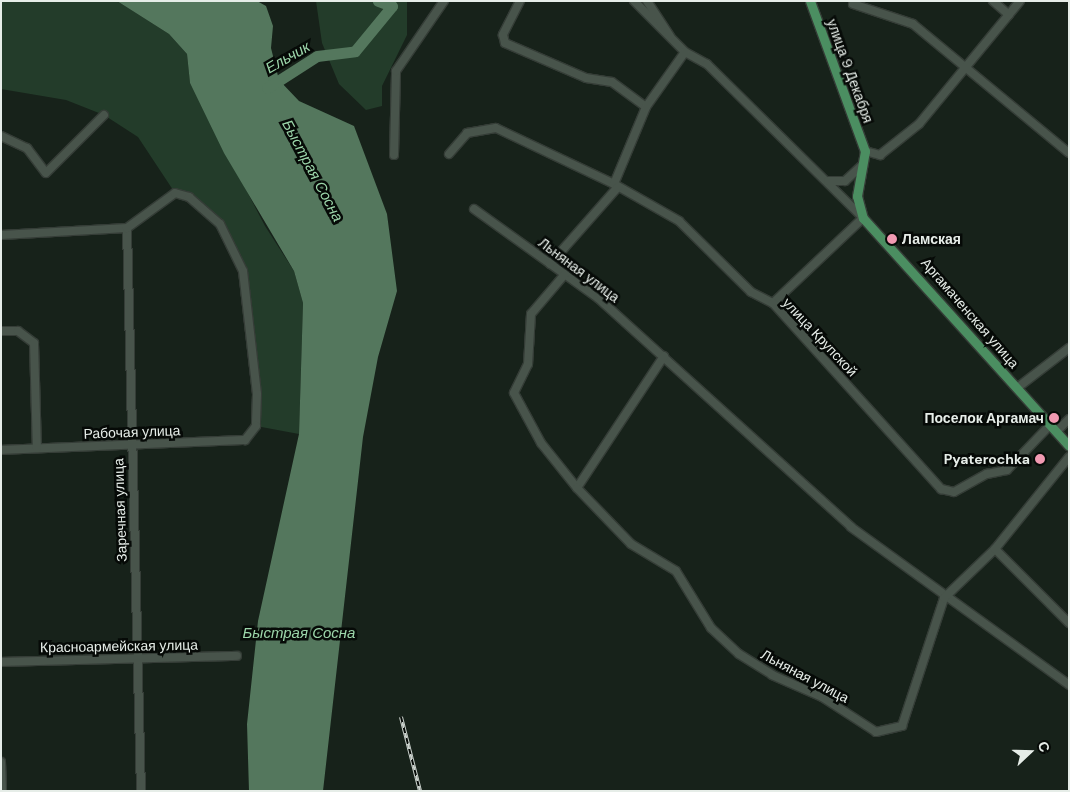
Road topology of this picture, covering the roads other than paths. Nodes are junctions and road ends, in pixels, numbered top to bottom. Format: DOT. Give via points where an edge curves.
graph roads {
  1 [pos="444,1"];
  2 [pos="520,1"];
  3 [pos="634,1"];
  4 [pos="647,1"];
  5 [pos="810,1"];
  6 [pos="992,1"];
  7 [pos="1020,1"];
  8 [pos="853,4"];
  9 [pos="1009,15"];
  10 [pos="670,38"];
  11 [pos="685,52"];
  12 [pos="969,69"];
  13 [pos="646,107"];
  14 [pos="104,115"];
  15 [pos="1,136"];
  16 [pos="865,151"];
  17 [pos="1069,153"];
  18 [pos="449,154"];
  19 [pos="394,155"];
  20 [pos="862,165"];
  21 [pos="826,180"];
  22 [pos="616,185"];
  23 [pos="474,210"];
  24 [pos="864,218"];
  25 [pos="127,228"];
  26 [pos="1,235"];
  27 [pos="550,264"];
  28 [pos="565,274"];
  29 [pos="774,303"];
  30 [pos="1,331"];
  31 [pos="1069,348"];
  32 [pos="664,356"];
  33 [pos="1017,388"];
  34 [pos="1069,419"];
  35 [pos="1053,428"];
  36 [pos="131,445"];
  37 [pos="1069,446"];
  38 [pos="37,448"];
  39 [pos="1,450"];
  40 [pos="1069,457"];
  41 [pos="577,488"];
  42 [pos="996,548"];
  43 [pos="944,598"];
  44 [pos="1069,623"];
  45 [pos="237,656"];
  46 [pos="137,658"];
  47 [pos="1,662"];
  48 [pos="1069,685"];
  49 [pos="1,762"];
  50 [pos="2,791"];
  51 [pos="141,791"];
  1 -- 19 [label="street" via="396,71"];
  2 -- 13 [label="street" via="503,35 505,43 586,78 612,82"];
  3 -- 10 [label="street"];
  4 -- 10 [label="street"];
  5 -- 16 [label="main road, улица 9 Декабря"];
  6 -- 9 [label="street"];
  7 -- 9 [label="street"];
  8 -- 12 [label="street" via="913,24"];
  9 -- 12 [label="street"];
  10 -- 11 [label="street"];
  11 -- 13 [label="street"];
  11 -- 21 [label="street" via="707,64"];
  12 -- 16 [label="street" via="919,124 887,151 872,156"];
  12 -- 17 [label="street"];
  13 -- 22 [label="street"];
  14 -- 15 [label="street" via="46,173 27,148"];
  16 -- 20 [label="main road"];
  18 -- 22 [label="street, улица Крупской" via="467,133 496,128"];
  20 -- 21 [label="street" via="845,181"];
  20 -- 24 [label="main road, Аргамаченская улица" via="857,196"];
  21 -- 24 [label="street"];
  22 -- 27 [label="street"];
  22 -- 29 [label="street, улица Крупской" via="679,221 752,292"];
  23 -- 27 [label="street, Льняная улица"];
  24 -- 29 [label="street"];
  24 -- 33 [label="main road, Аргамаченская улица"];
  25 -- 26 [label="street"];
  25 -- 36 [label="street, Заречная улица"];
  25 -- 36 [label="street, Рабочая улица" via="174,194 189,197 208,210 220,224 243,271 257,394 256,426 245,440"];
  27 -- 28 [label="street, Льняная улица"];
  28 -- 32 [label="street, Льняная улица"];
  28 -- 41 [label="street" via="531,314 528,364 514,393 541,443"];
  29 -- 35 [label="street, улица Крупской" via="941,489 954,492 987,474 1007,470"];
  30 -- 38 [label="street" via="18,331 34,343"];
  31 -- 33 [label="street"];
  32 -- 41 [label="street"];
  32 -- 43 [label="street, Льняная улица" via="851,527"];
  33 -- 35 [label="main road, Аргамаченская улица"];
  34 -- 35 [label="street, улица Крупской"];
  35 -- 37 [label="main road, Аргамаченская улица"];
  36 -- 38 [label="street, Рабочая улица"];
  36 -- 46 [label="street, Заречная улица"];
  38 -- 39 [label="street, Рабочая улица"];
  40 -- 42 [label="street, Льняная улица"];
  41 -- 43 [label="street, Льняная улица" via="631,544 676,571 711,628 739,654 772,675 822,697 876,732 902,726"];
  42 -- 43 [label="street, Льняная улица"];
  42 -- 44 [label="street"];
  43 -- 48 [label="street, Льняная улица"];
  45 -- 46 [label="street, Красноармейская улица"];
  46 -- 47 [label="street, Красноармейская улица"];
  46 -- 51 [label="street, Заречная улица"];
  49 -- 50 [label="street"];
}
